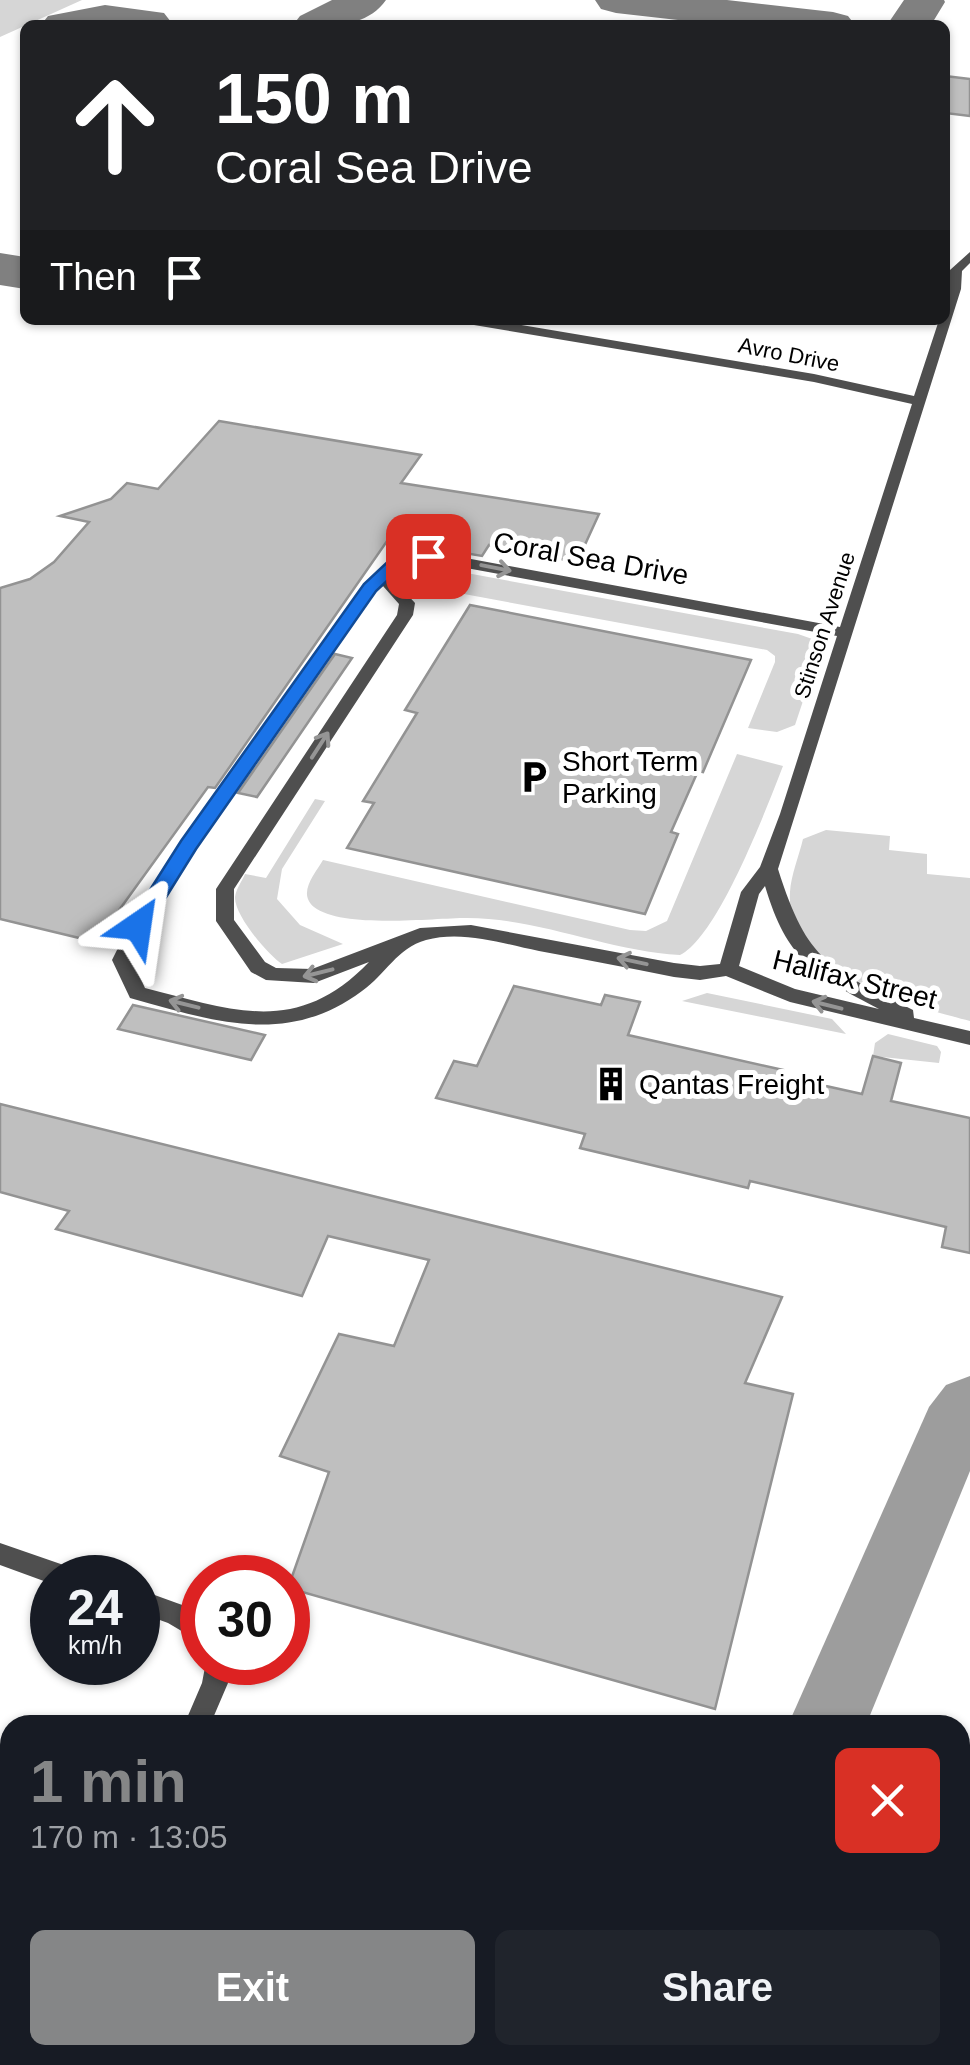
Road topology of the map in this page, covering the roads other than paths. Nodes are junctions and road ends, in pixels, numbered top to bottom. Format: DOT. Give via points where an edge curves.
graph roads {
  1 [pos="970,256"];
  2 [pos="970,277"];
  3 [pos="956,289"];
  4 [pos="950,307"];
  5 [pos="498,325"];
  6 [pos="944,325"];
  7 [pos="919,401"];
  8 [pos="384,578"];
  9 [pos="846,633"];
  10 [pos="769,869"];
  11 [pos="394,948"];
  12 [pos="728,969"];
  13 [pos="922,1024"];
  14 [pos="970,1038"];
  15 [pos="0,1554"];
  16 [pos="30,1564"];
  17 [pos="215,1685"];
  18 [pos="202,1715"];
  1 -- 3 [label="street, Stinson Avenue" via="956,270"];
  2 -- 3 [label="street"];
  3 -- 4 [label="street, Stinson Avenue"];
  5 -- 7 [label="street, Avro Drive"];
  6 -- 7 [label="street, Stinson Avenue"];
  7 -- 9 [label="street, Stinson Avenue"];
  8 -- 9 [label="street, Coral Sea Drive, one-way" via="401,558 428,556"];
  11 -- 8 [label="street, one-way" via="314,976 273,975 258,967 222,908 225,889 406,615 407,603"];
  11 -- 8 [label="street, Coral Sea Drive, one-way" via="330,1008 288,1020 252,1020 136,992 122,960 188,846 370,587"];
  9 -- 10 [label="street, Stinson Avenue"];
  10 -- 12 [label="street, Stinson Avenue" via="750,892"];
  10 -- 13 [label="street" via="790,934 819,970"];
  12 -- 11 [label="street, one-way" via="674,970 471,930 427,933"];
  13 -- 12 [label="street, Halifax Street, one-way" via="790,996"];
  13 -- 14 [label="street, Halifax Street"];
  15 -- 16 [label="street"];
  17 -- 18 [label="street"];
}
